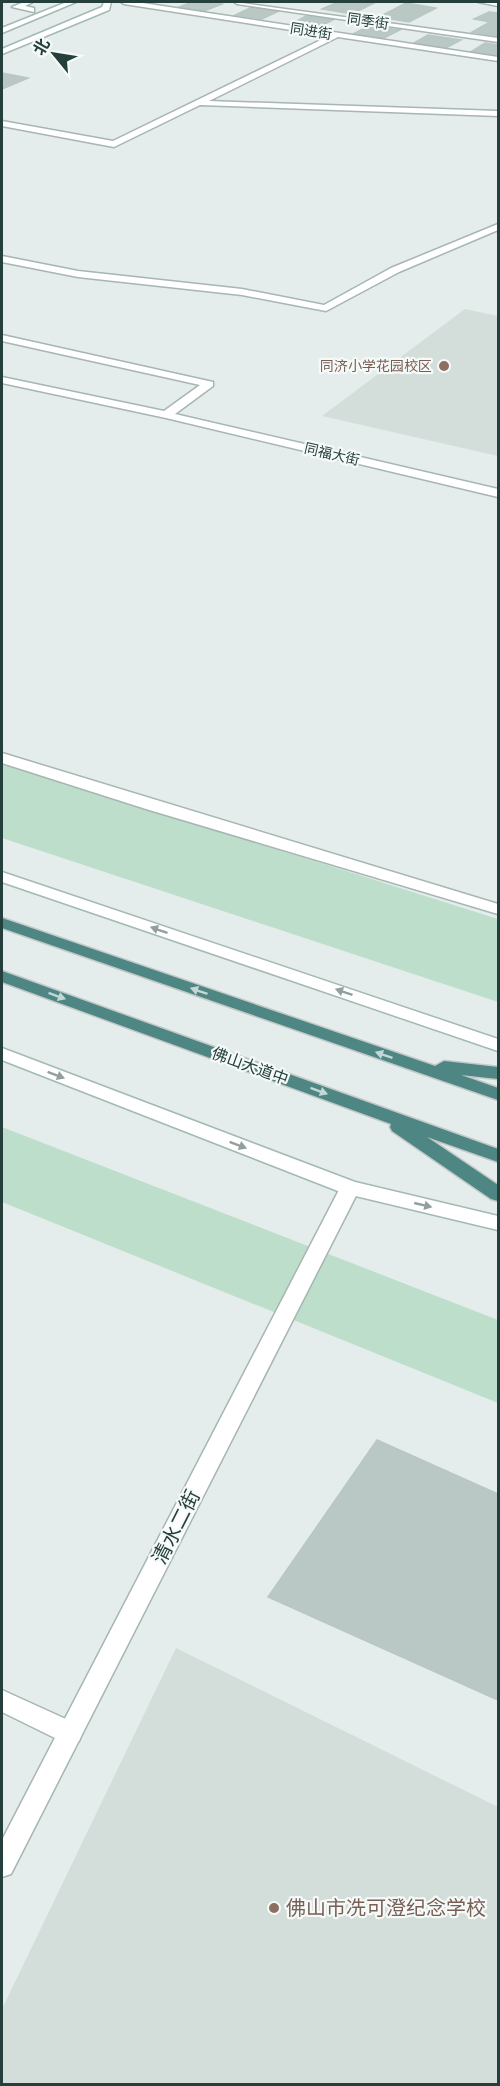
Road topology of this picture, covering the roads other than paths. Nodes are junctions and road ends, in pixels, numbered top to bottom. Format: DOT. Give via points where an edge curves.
graph roads {
  1 [pos="70,2"];
  2 [pos="101,2"];
  3 [pos="107,2"];
  4 [pos="124,2"];
  5 [pos="237,2"];
  6 [pos="481,2"];
  7 [pos="498,4"];
  8 [pos="30,6"];
  9 [pos="2,22"];
  10 [pos="2,31"];
  11 [pos="336,35"];
  12 [pos="498,40"];
  13 [pos="2,44"];
  14 [pos="2,52"];
  15 [pos="498,59"];
  16 [pos="197,103"];
  17 [pos="498,114"];
  18 [pos="2,124"];
  19 [pos="498,226"];
  20 [pos="2,259"];
  21 [pos="2,338"];
  22 [pos="2,380"];
  23 [pos="166,415"];
  24 [pos="498,493"];
  25 [pos="2,758"];
  26 [pos="2,877"];
  27 [pos="498,909"];
  28 [pos="2,923"];
  29 [pos="2,976"];
  30 [pos="498,1045"];
  31 [pos="2,1054"];
  32 [pos="409,1064"];
  33 [pos="498,1073"];
  34 [pos="498,1094"];
  35 [pos="375,1111"];
  36 [pos="498,1156"];
  37 [pos="350,1188"];
  38 [pos="498,1194"];
  39 [pos="498,1223"];
  40 [pos="2,1701"];
  41 [pos="70,1733"];
  42 [pos="2,1865"];
  1 -- 8 [label="street"];
  1 -- 10 [label="street"];
  2 -- 13 [label="street"];
  3 -- 14 [label="street" via="106,8"];
  4 -- 11 [label="street, 同进街"];
  5 -- 12 [label="street, 同季街"];
  6 -- 7 [label="street"];
  8 -- 9 [label="street"];
  11 -- 15 [label="street, 同进街"];
  11 -- 16 [label="street"];
  16 -- 17 [label="street"];
  16 -- 18 [label="street" via="114,144"];
  19 -- 20 [label="street" via="395,270 326,308 242,292 78,274"];
  21 -- 23 [label="street" via="209,384"];
  22 -- 23 [label="street, 同福大街"];
  23 -- 24 [label="street, 同福大街"];
  25 -- 27 [label="street"];
  30 -- 26 [label="street, one-way"];
  32 -- 28 [label="highway, one-way"];
  29 -- 35 [label="highway, 佛山大道中, one-way"];
  31 -- 37 [label="street, one-way"];
  32 -- 33 [label="highway"];
  32 -- 34 [label="highway"];
  35 -- 36 [label="highway, 佛山大道中"];
  35 -- 38 [label="highway"];
  37 -- 39 [label="street, one-way"];
  37 -- 41 [label="street, 清水二街"];
  40 -- 41 [label="street"];
  41 -- 42 [label="street, 清水二街"];
}
